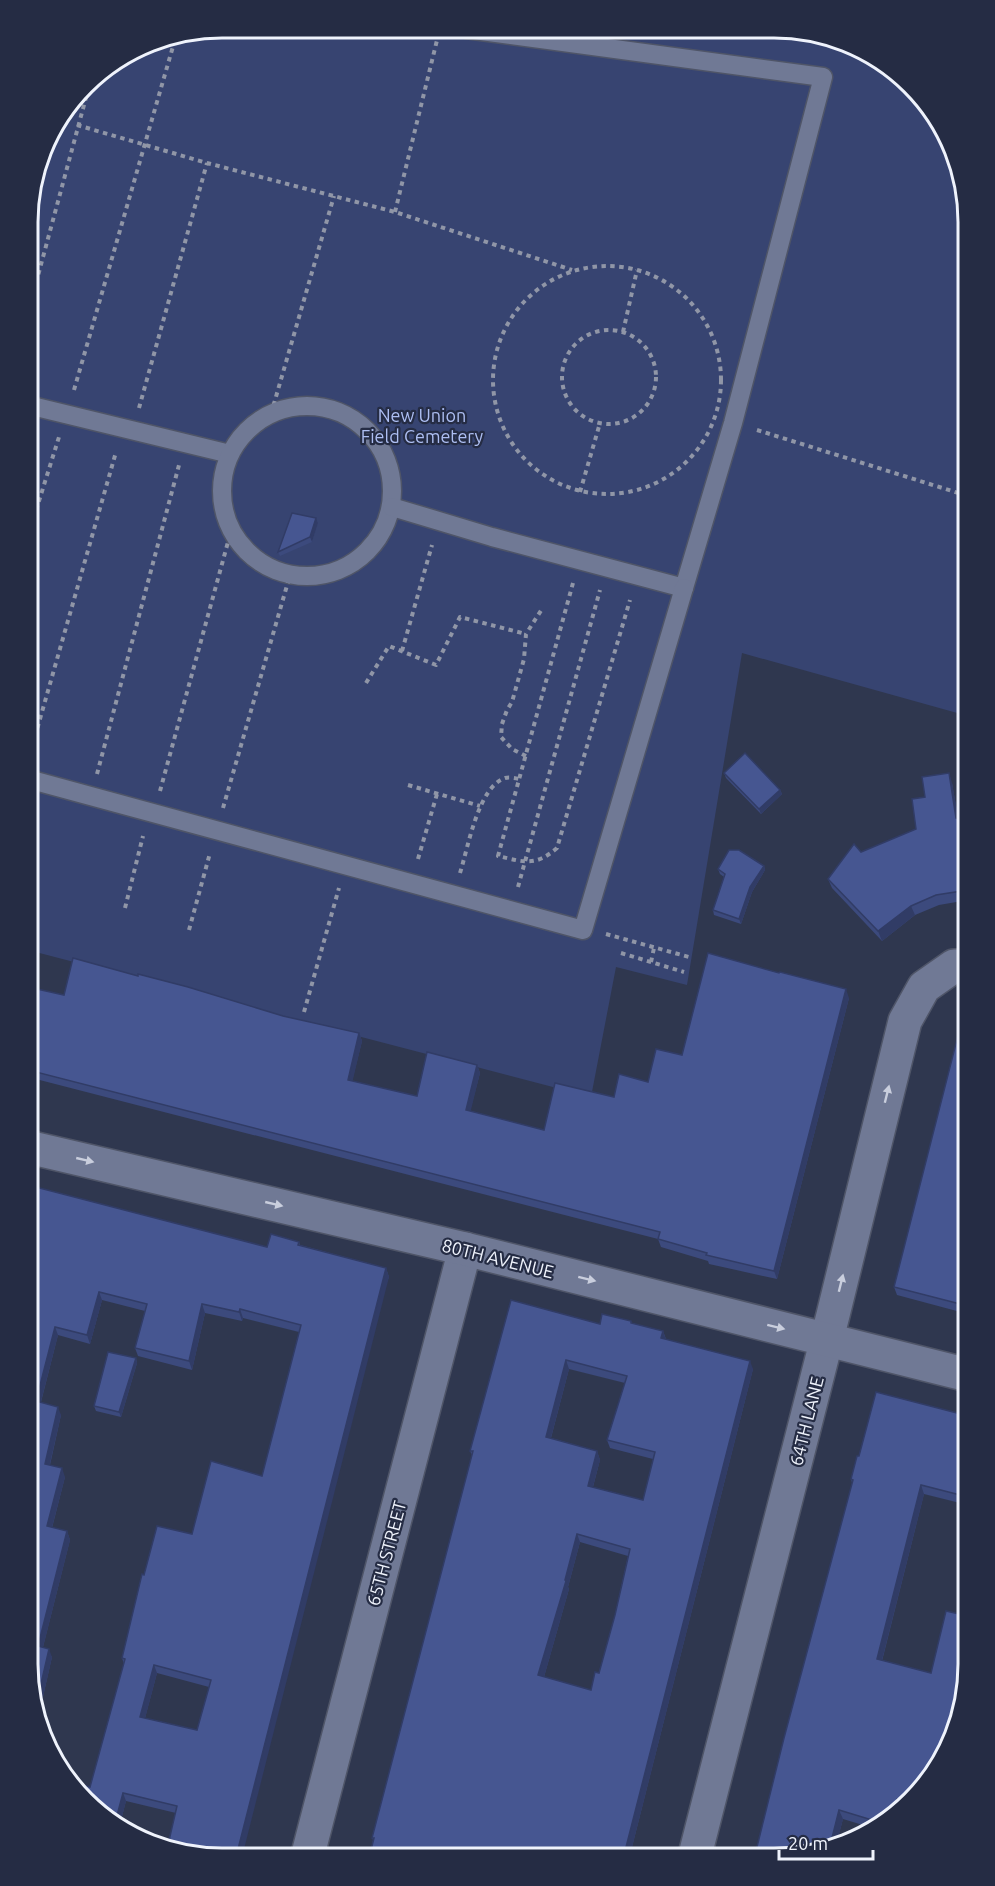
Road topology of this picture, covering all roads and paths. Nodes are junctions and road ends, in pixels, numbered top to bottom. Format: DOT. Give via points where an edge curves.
graph roads {
  1 [pos="438,37"];
  2 [pos="532,37"];
  3 [pos="174,44"];
  4 [pos="85,98"];
  5 [pos="77,125"];
  6 [pos="145,145"];
  7 [pos="207,163"];
  8 [pos="334,196"];
  9 [pos="395,212"];
  10 [pos="572,270"];
  11 [pos="637,270"];
  12 [pos="38,271"];
  13 [pos="623,332"];
  14 [pos="38,407"];
  15 [pos="67,414"];
  16 [pos="271,414"];
  17 [pos="600,423"];
  18 [pos="734,423"];
  19 [pos="127,430"];
  20 [pos="185,444"];
  21 [pos="230,454"];
  22 [pos="580,492"];
  23 [pos="958,493"];
  24 [pos="38,505"];
  25 [pos="392,507"];
  26 [pos="438,521"];
  27 [pos="231,531"];
  28 [pos="579,560"];
  29 [pos="606,567"];
  30 [pos="291,575"];
  31 [pos="637,575"];
  32 [pos="684,588"];
  33 [pos="542,609"];
  34 [pos="526,634"];
  35 [pos="402,651"];
  36 [pos="366,683"];
  37 [pos="38,728"];
  38 [pos="526,756"];
  39 [pos="519,778"];
  40 [pos="38,781"];
  41 [pos="408,785"];
  42 [pos="437,794"];
  43 [pos="92,796"];
  44 [pos="480,806"];
  45 [pos="152,812"];
  46 [pos="216,830"];
  47 [pos="525,862"];
  48 [pos="345,865"];
  49 [pos="412,883"];
  50 [pos="454,895"];
  51 [pos="125,908"];
  52 [pos="511,910"];
  53 [pos="584,927"];
  54 [pos="189,930"];
  55 [pos="654,948"];
  56 [pos="621,953"];
  57 [pos="689,957"];
  58 [pos="651,962"];
  59 [pos="957,966"];
  60 [pos="684,972"];
  61 [pos="304,1012"];
  62 [pos="38,1149"];
  63 [pos="465,1249"];
  64 [pos="826,1340"];
  65 [pos="957,1373"];
  66 [pos="310,1848"];
  67 [pos="697,1848"];
  1 -- 9 [label="path"];
  2 -- 18 [label="lane" via="823,77"];
  3 -- 6 [label="path"];
  4 -- 5 [label="path"];
  5 -- 6 [label="path"];
  5 -- 12 [label="path"];
  6 -- 7 [label="path"];
  6 -- 15 [label="path"];
  7 -- 8 [label="path"];
  7 -- 19 [label="path"];
  8 -- 9 [label="path"];
  8 -- 16 [label="path"];
  9 -- 10 [label="path"];
  10 -- 11 [label="path" via="611,265"];
  10 -- 22 [label="path" via="539,286 513,313 496,346 491,383 499,420 517,453 546,478"];
  11 -- 13 [label="path"];
  11 -- 22 [label="path" via="682,292 707,322 721,358 722,397 710,433 686,464 654,486 618,495"];
  13 -- 17 [label="path" via="637,339 655,365 652,396 631,418"];
  13 -- 17 [label="path" via="593,332 580,339 563,365 562,380 574,407"];
  14 -- 15 [label="lane"];
  15 -- 19 [label="lane"];
  15 -- 24 [label="path"];
  16 -- 21 [label="lane" via="247,430"];
  16 -- 25 [label="lane" via="297,406 323,407 349,416 370,432 385,454 393,480"];
  17 -- 22 [label="path"];
  18 -- 23 [label="path"];
  18 -- 32 [label="lane"];
  19 -- 20 [label="lane"];
  19 -- 37 [label="path"];
  20 -- 21 [label="lane"];
  20 -- 43 [label="path"];
  21 -- 27 [label="lane" via="222,480 223,506"];
  25 -- 26 [label="lane"];
  25 -- 30 [label="lane" via="383,533 366,554 344,569 317,577"];
  26 -- 28 [label="lane"];
  26 -- 35 [label="path"];
  27 -- 30 [label="lane" via="246,551 266,566"];
  27 -- 45 [label="path"];
  28 -- 29 [label="lane"];
  28 -- 38 [label="path"];
  29 -- 31 [label="lane"];
  29 -- 47 [label="path"];
  30 -- 46 [label="path"];
  31 -- 32 [label="lane"];
  31 -- 47 [label="path" via="557,848 544,860"];
  32 -- 53 [label="lane"];
  33 -- 34 [label="path"];
  34 -- 35 [label="path" via="460,617 436,665"];
  34 -- 38 [label="path" via="524,660 501,737"];
  35 -- 36 [label="path" via="389,645"];
  38 -- 39 [label="path"];
  39 -- 44 [label="path" via="506,778 490,788"];
  39 -- 47 [label="path" via="498,856"];
  40 -- 43 [label="lane"];
  41 -- 42 [label="path"];
  42 -- 44 [label="path"];
  42 -- 49 [label="path"];
  43 -- 45 [label="lane"];
  44 -- 50 [label="path"];
  45 -- 46 [label="lane"];
  45 -- 51 [label="path"];
  46 -- 48 [label="lane"];
  46 -- 54 [label="path"];
  47 -- 52 [label="path"];
  48 -- 49 [label="lane"];
  48 -- 61 [label="path"];
  49 -- 50 [label="lane"];
  50 -- 52 [label="lane"];
  52 -- 53 [label="lane" via="583,930"];
  53 -- 55 [label="path"];
  55 -- 57 [label="path"];
  55 -- 58 [label="path"];
  56 -- 58 [label="path"];
  58 -- 60 [label="path"];
  64 -- 59 [label="street, 64TH LANE, one-way" via="905,1021 924,987"];
  62 -- 63 [label="street, 80TH AVENUE, one-way"];
  63 -- 64 [label="street, 80TH AVENUE, one-way"];
  63 -- 66 [label="street, 65TH STREET"];
  64 -- 65 [label="street, 80TH AVENUE"];
  64 -- 67 [label="street, 64TH LANE"];
}
